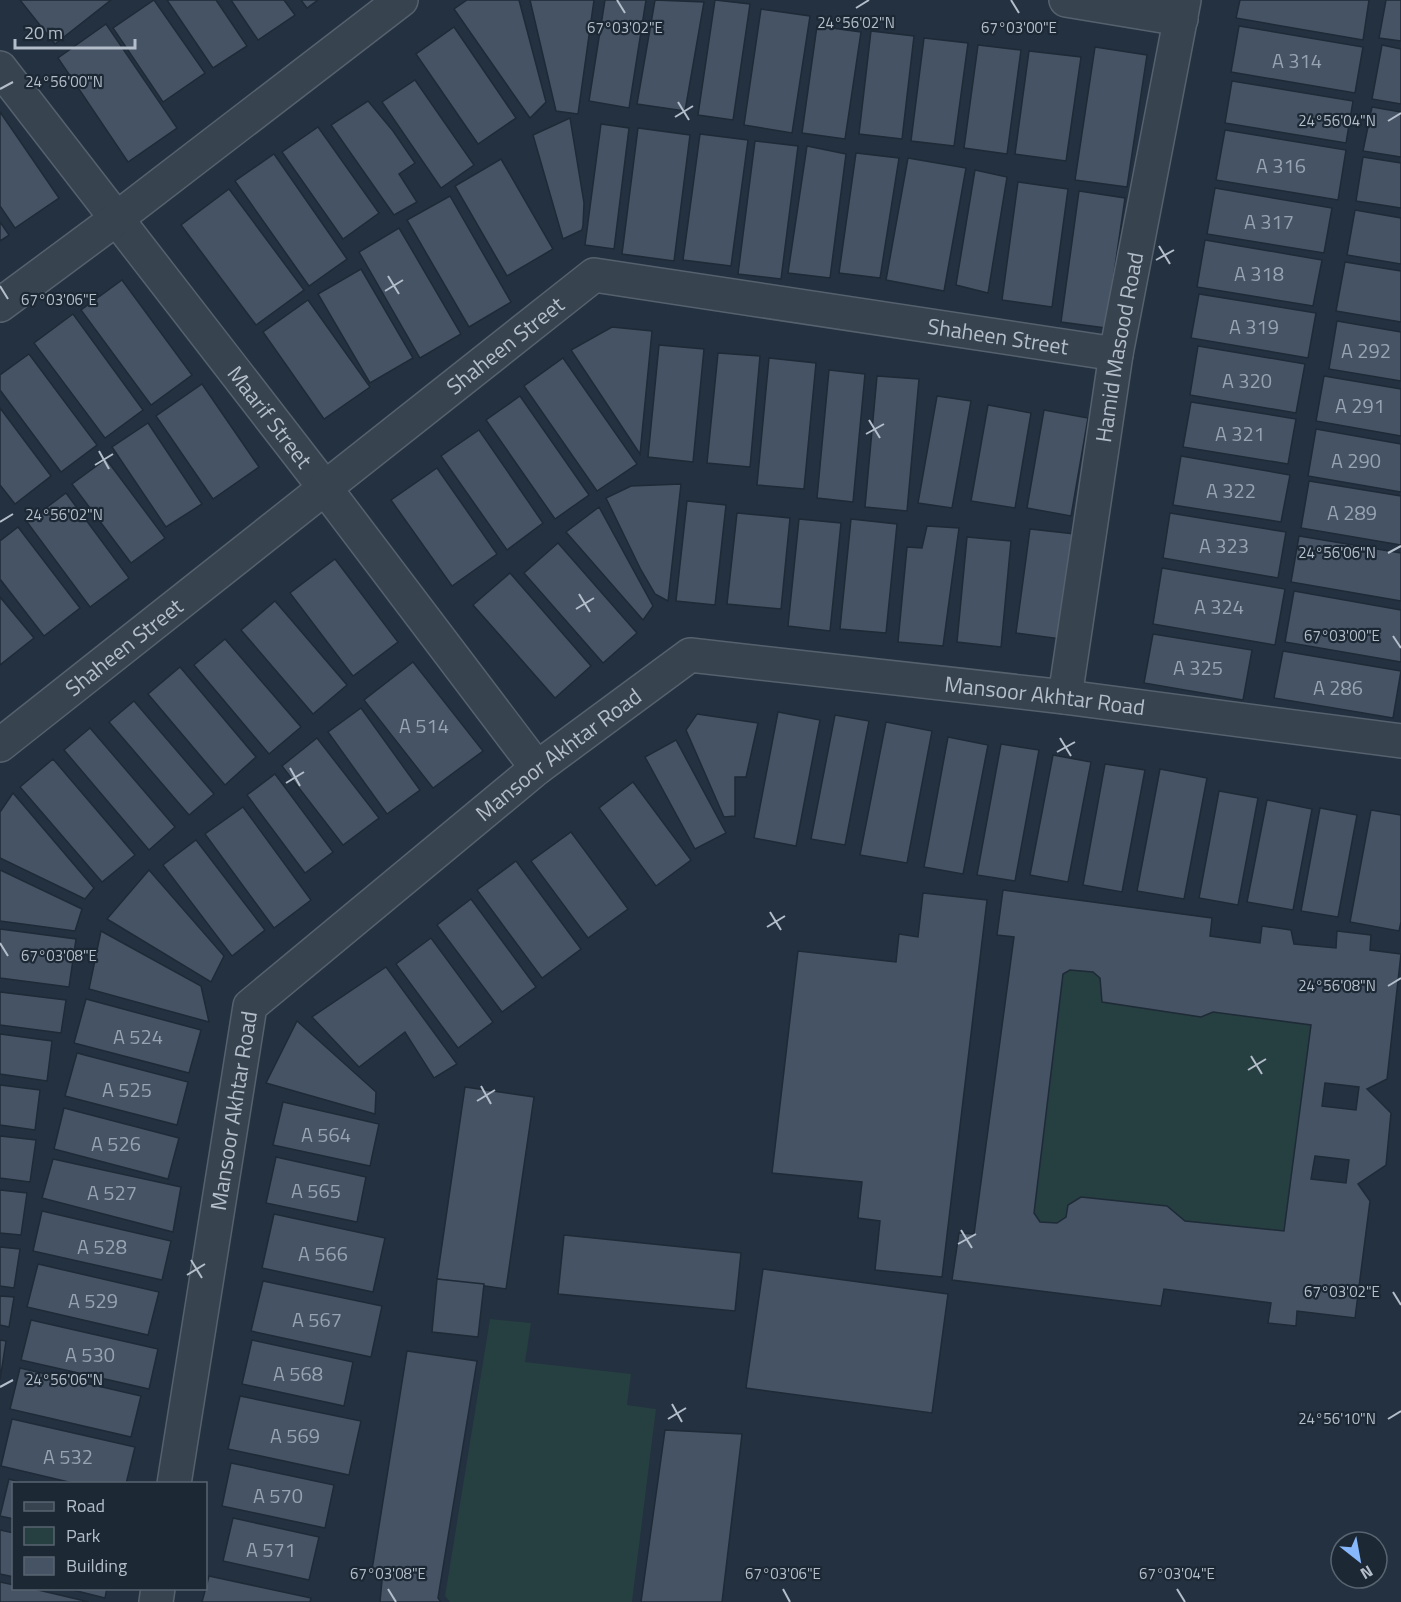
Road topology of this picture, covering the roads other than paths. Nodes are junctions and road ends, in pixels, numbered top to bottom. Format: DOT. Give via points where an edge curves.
graph roads {
  1 [pos="401,0"];
  2 [pos="1066,0"];
  3 [pos="1183,10"];
  4 [pos="0,68"];
  5 [pos="116,219"];
  6 [pos="0,305"];
  7 [pos="1116,354"];
  8 [pos="325,488"];
  9 [pos="1065,697"];
  10 [pos="1401,741"];
  11 [pos="0,745"];
  12 [pos="537,768"];
  13 [pos="174,1482"];
  1 -- 5 [label="street"];
  2 -- 3 [label="street"];
  3 -- 7 [label="street, Hamid Masood Road"];
  4 -- 5 [label="street, Maarif Street"];
  5 -- 6 [label="street"];
  5 -- 8 [label="street, Maarif Street"];
  7 -- 8 [label="street, Shaheen Street" via="594,275"];
  7 -- 9 [label="street, Hamid Masood Road"];
  8 -- 11 [label="street, Shaheen Street"];
  8 -- 12 [label="street, Maarif Street"];
  9 -- 10 [label="street, Mansoor Akhtar Road"];
  9 -- 12 [label="street, Mansoor Akhtar Road" via="690,655"];
  12 -- 13 [label="street, Mansoor Akhtar Road" via="250,1006"];
}
